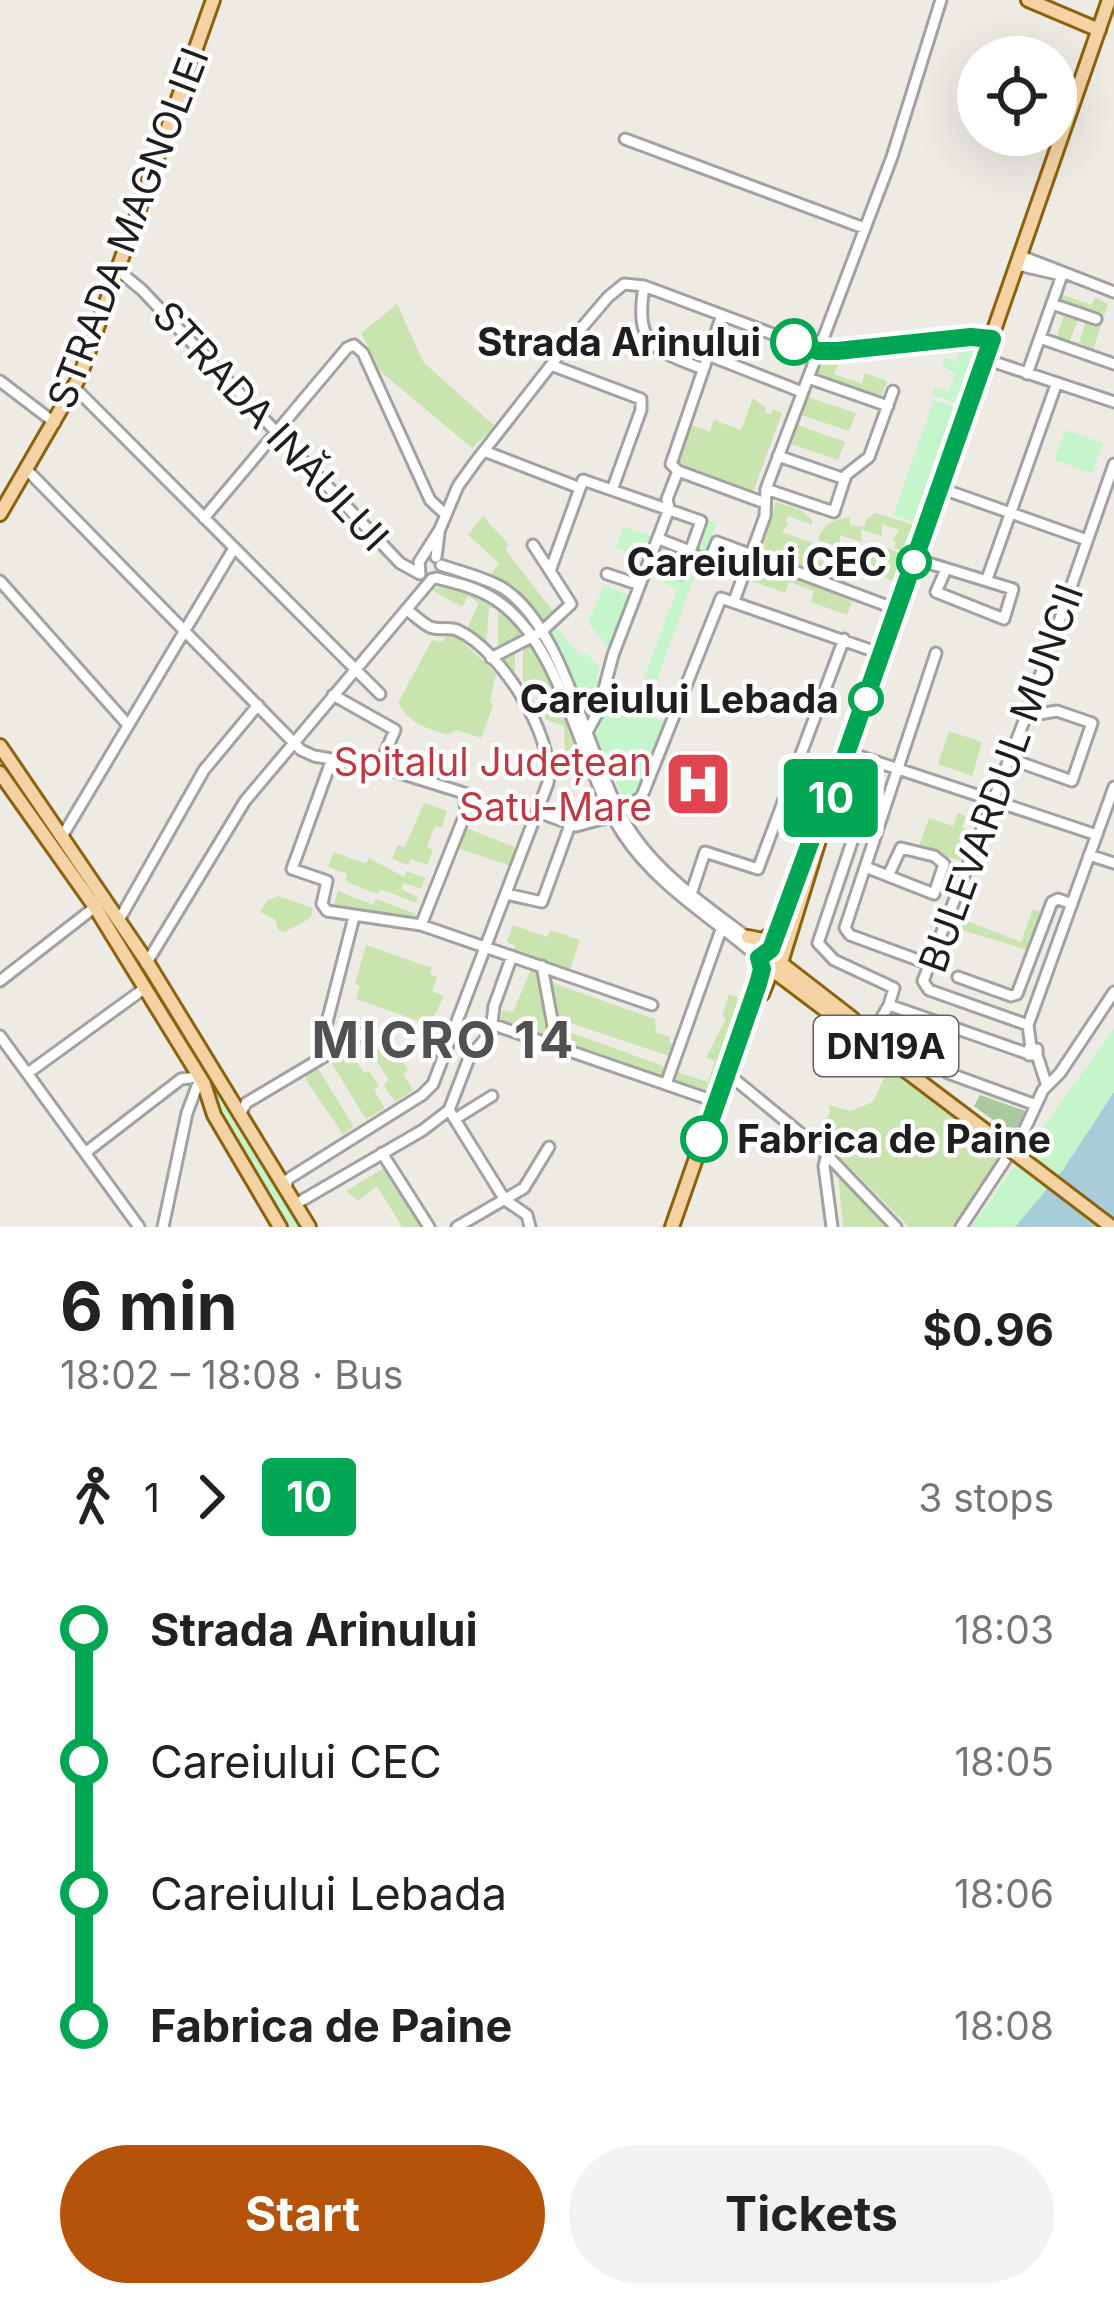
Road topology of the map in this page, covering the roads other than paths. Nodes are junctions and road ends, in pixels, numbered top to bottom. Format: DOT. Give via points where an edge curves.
graph roads {
  1 [pos="213,0"];
  2 [pos="941,0"];
  3 [pos="1028,0"];
  4 [pos="1109,0"];
  5 [pos="1104,32"];
  6 [pos="626,139"];
  7 [pos="864,228"];
  8 [pos="1019,260"];
  9 [pos="119,271"];
  10 [pos="1062,274"];
  11 [pos="644,286"];
  12 [pos="112,289"];
  13 [pos="142,290"];
  14 [pos="1114,292"];
  15 [pos="1052,304"];
  16 [pos="722,315"];
  17 [pos="1096,320"];
  18 [pos="1040,338"];
  19 [pos="992,339"];
  20 [pos="818,351"];
  21 [pos="708,356"];
  22 [pos="985,359"];
  23 [pos="1114,364"];
  24 [pos="551,365"];
  25 [pos="704,369"];
  26 [pos="1027,374"];
  27 [pos="808,378"];
  28 [pos="0,381"];
  29 [pos="1056,385"];
  30 [pos="75,388"];
  31 [pos="802,392"];
  32 [pos="893,392"];
  33 [pos="1114,402"];
  34 [pos="887,406"];
  35 [pos="55,423"];
  36 [pos="276,433"];
  37 [pos="484,452"];
  38 [pos="778,456"];
  39 [pos="1114,464"];
  40 [pos="27,470"];
  41 [pos="678,471"];
  42 [pos="844,479"];
  43 [pos="580,488"];
  44 [pos="940,488"];
  45 [pos="766,489"];
  46 [pos="612,490"];
  47 [pos="1109,494"];
  48 [pos="765,503"];
  49 [pos="669,509"];
  50 [pos="1010,513"];
  51 [pos="0,514"];
  52 [pos="445,514"];
  53 [pos="204,518"];
  54 [pos="659,539"];
  55 [pos="1087,540"];
  56 [pos="533,545"];
  57 [pos="234,548"];
  58 [pos="690,552"];
  59 [pos="752,554"];
  60 [pos="915,560"];
  61 [pos="429,569"];
  62 [pos="946,569"];
  63 [pos="550,572"];
  64 [pos="607,574"];
  65 [pos="682,574"];
  66 [pos="987,579"];
  67 [pos="0,581"];
  68 [pos="640,585"];
  69 [pos="734,601"];
  70 [pos="885,605"];
  71 [pos="406,610"];
  72 [pos="185,629"];
  73 [pos="536,634"];
  74 [pos="844,639"];
  75 [pos="882,653"];
  76 [pos="936,653"];
  77 [pos="491,658"];
  78 [pos="353,672"];
  79 [pos="380,694"];
  80 [pos="333,695"];
  81 [pos="258,705"];
  82 [pos="598,712"];
  83 [pos="580,715"];
  84 [pos="1026,716"];
  85 [pos="128,724"];
  86 [pos="585,735"];
  87 [pos="294,742"];
  88 [pos="0,746"];
  89 [pos="848,752"];
  90 [pos="1008,758"];
  91 [pos="332,759"];
  92 [pos="379,767"];
  93 [pos="896,769"];
  94 [pos="0,773"];
  95 [pos="1114,787"];
  96 [pos="991,799"];
  97 [pos="1111,804"];
  98 [pos="883,806"];
  99 [pos="826,811"];
  100 [pos="538,812"];
  101 [pos="617,814"];
  102 [pos="570,825"];
  103 [pos="1096,835"];
  104 [pos="64,844"];
  105 [pos="1090,855"];
  106 [pos="1114,863"];
  107 [pos="868,868"];
  108 [pos="888,876"];
  109 [pos="506,894"];
  110 [pos="691,894"];
  111 [pos="1072,904"];
  112 [pos="95,907"];
  113 [pos="355,917"];
  114 [pos="119,920"];
  115 [pos="421,925"];
  116 [pos="722,927"];
  117 [pos="779,928"];
  118 [pos="748,937"];
  119 [pos="866,941"];
  120 [pos="486,947"];
  121 [pos="512,956"];
  122 [pos="771,961"];
  123 [pos="147,962"];
  124 [pos="929,964"];
  125 [pos="542,966"];
  126 [pos="856,969"];
  127 [pos="958,977"];
  128 [pos="0,981"];
  129 [pos="790,983"];
  130 [pos="143,984"];
  131 [pos="1114,992"];
  132 [pos="762,994"];
  133 [pos="968,1004"];
  134 [pos="652,1005"];
  135 [pos="889,1005"];
  136 [pos="494,1025"];
  137 [pos="1028,1025"];
  138 [pos="957,1030"];
  139 [pos="362,1034"];
  140 [pos="872,1034"];
  141 [pos="0,1036"];
  142 [pos="557,1047"];
  143 [pos="1031,1051"];
  144 [pos="924,1053"];
  145 [pos="318,1058"];
  146 [pos="941,1069"];
  147 [pos="28,1072"];
  148 [pos="203,1076"];
  149 [pos="733,1078"];
  150 [pos="666,1084"];
  151 [pos="1047,1086"];
  152 [pos="492,1096"];
  153 [pos="717,1102"];
  154 [pos="1036,1106"];
  155 [pos="190,1111"];
  156 [pos="452,1114"];
  157 [pos="214,1115"];
  158 [pos="240,1115"];
  159 [pos="989,1130"];
  160 [pos="549,1148"];
  161 [pos="86,1153"];
  162 [pos="382,1153"];
  163 [pos="827,1154"];
  164 [pos="286,1188"];
  165 [pos="505,1200"];
  166 [pos="301,1201"];
  167 [pos="529,1223"];
  168 [pos="1113,1224"];
  169 [pos="139,1227"];
  170 [pos="163,1227"];
  171 [pos="280,1227"];
  172 [pos="309,1227"];
  173 [pos="429,1227"];
  174 [pos="457,1227"];
  175 [pos="676,1227"];
  176 [pos="832,1227"];
  177 [pos="896,1227"];
  178 [pos="961,1227"];
  1 -- 9 [label="main road, STRADA MAGNOLIEI"];
  2 -- 7 [label="street"];
  3 -- 5 [label="main road"];
  4 -- 5 [label="main road"];
  5 -- 8 [label="main road"];
  6 -- 7 [label="street"];
  7 -- 20 [label="street"];
  8 -- 10 [label="street"];
  8 -- 19 [label="main road"];
  9 -- 12 [label="main road, STRADA MAGNOLIEI"];
  9 -- 13 [label="street, STRADA INĂULUI"];
  10 -- 14 [label="street"];
  10 -- 15 [label="street"];
  11 -- 16 [label="street"];
  11 -- 24 [label="street" via="613,292"];
  11 -- 25 [label="street" via="644,335 661,352"];
  12 -- 13 [label="street, STRADA INĂULUI"];
  12 -- 30 [label="main road, STRADA MAGNOLIEI"];
  13 -- 36 [label="street, STRADA INĂULUI"];
  15 -- 17 [label="street"];
  15 -- 18 [label="street"];
  16 -- 20 [label="street"];
  16 -- 21 [label="street"];
  18 -- 23 [label="street"];
  18 -- 26 [label="street"];
  19 -- 20 [label="street"];
  19 -- 22 [label="main road"];
  20 -- 27 [label="street"];
  21 -- 25 [label="street"];
  21 -- 31 [label="street"];
  22 -- 26 [label="street"];
  22 -- 44 [label="main road"];
  24 -- 37 [label="street"];
  24 -- 46 [label="street" via="641,398"];
  25 -- 41 [label="street" via="671,464"];
  26 -- 29 [label="street"];
  27 -- 31 [label="street"];
  27 -- 34 [label="street"];
  28 -- 35 [label="street"];
  29 -- 33 [label="street"];
  29 -- 50 [label="street"];
  30 -- 35 [label="main road, STRADA MAGNOLIEI"];
  30 -- 53 [label="street"];
  31 -- 38 [label="street"];
  32 -- 34 [label="street"];
  34 -- 42 [label="street" via="869,457"];
  35 -- 40 [label="main road, STRADA MAGNOLIEI"];
  36 -- 52 [label="street" via="354,345 430,500"];
  36 -- 53 [label="street"];
  36 -- 61 [label="street, STRADA INĂULUI" via="400,562"];
  37 -- 43 [label="street"];
  37 -- 52 [label="street"];
  38 -- 42 [label="street"];
  38 -- 45 [label="street"];
  39 -- 47 [label="street, BULEVARDUL MUNCII"];
  40 -- 51 [label="main road, STRADA MAGNOLIEI"];
  40 -- 72 [label="street"];
  41 -- 48 [label="street"];
  41 -- 49 [label="street"];
  42 -- 45 [label="street" via="834,512"];
  43 -- 46 [label="street" via="583,480"];
  43 -- 63 [label="street"];
  44 -- 50 [label="street"];
  44 -- 60 [label="main road"];
  45 -- 48 [label="street"];
  46 -- 49 [label="street"];
  47 -- 55 [label="street, BULEVARDUL MUNCII"];
  48 -- 59 [label="street"];
  49 -- 54 [label="street"];
  49 -- 58 [label="street" via="701,521"];
  50 -- 55 [label="street"];
  50 -- 66 [label="street"];
  52 -- 61 [label="street"];
  53 -- 57 [label="street"];
  54 -- 58 [label="street"];
  54 -- 68 [label="street"];
  55 -- 84 [label="street, BULEVARDUL MUNCII"];
  56 -- 63 [label="street"];
  57 -- 72 [label="street"];
  57 -- 78 [label="street"];
  58 -- 59 [label="street" via="710,561 717,542"];
  58 -- 65 [label="street"];
  59 -- 69 [label="street"];
  59 -- 70 [label="street"];
  60 -- 62 [label="street"];
  60 -- 75 [label="main road"];
  61 -- 71 [label="street"];
  61 -- 73 [label="street, STRADA INĂULUI" via="496,599"];
  62 -- 66 [label="street"];
  62 -- 66 [label="street" via="936,592 1004,619 1013,589"];
  63 -- 73 [label="street" via="571,604"];
  64 -- 68 [label="street"];
  67 -- 85 [label="street"];
  68 -- 82 [label="street"];
  69 -- 74 [label="street"];
  69 -- 101 [label="street" via="718,601 647,788"];
  71 -- 77 [label="street" via="429,626 459,631"];
  71 -- 78 [label="street"];
  72 -- 81 [label="street"];
  72 -- 85 [label="street"];
  73 -- 77 [label="street"];
  73 -- 83 [label="street"];
  73 -- 86 [label="street"];
  74 -- 75 [label="street"];
  74 -- 110 [label="street" via="758,868 705,852"];
  75 -- 89 [label="main road"];
  76 -- 93 [label="street"];
  77 -- 100 [label="street" via="545,742 549,773"];
  78 -- 79 [label="street"];
  78 -- 80 [label="street"];
  80 -- 87 [label="street"];
  80 -- 92 [label="street" via="395,730"];
  81 -- 87 [label="street"];
  81 -- 114 [label="street" via="205,770"];
  82 -- 83 [label="street"];
  82 -- 86 [label="street"];
  83 -- 86 [label="street"];
  84 -- 90 [label="street, BULEVARDUL MUNCII"];
  84 -- 90 [label="street" via="1057,710 1092,723 1072,781"];
  85 -- 104 [label="street"];
  86 -- 101 [label="street"];
  87 -- 91 [label="street"];
  87 -- 123 [label="street" via="245,801"];
  88 -- 104 [label="main road"];
  89 -- 93 [label="street"];
  89 -- 99 [label="main road"];
  90 -- 96 [label="street, BULEVARDUL MUNCII"];
  91 -- 92 [label="street"];
  91 -- 113 [label="street" via="292,868 327,880 327,911"];
  92 -- 115 [label="street" via="452,788 467,801"];
  93 -- 96 [label="street"];
  93 -- 98 [label="street"];
  94 -- 104 [label="main road"];
  95 -- 97 [label="street"];
  96 -- 103 [label="street"];
  96 -- 124 [label="street, BULEVARDUL MUNCII"];
  97 -- 103 [label="street"];
  98 -- 107 [label="street"];
  98 -- 126 [label="street" via="866,800 819,934 834,960"];
  99 -- 117 [label="main road"];
  99 -- 122 [label="main road"];
  100 -- 102 [label="street"];
  100 -- 109 [label="street"];
  101 -- 102 [label="street"];
  101 -- 110 [label="street"];
  101 -- 116 [label="street" via="658,877"];
  102 -- 109 [label="street" via="542,902"];
  103 -- 105 [label="street"];
  104 -- 112 [label="main road"];
  104 -- 114 [label="main road"];
  105 -- 106 [label="street"];
  105 -- 111 [label="street"];
  107 -- 108 [label="street"];
  107 -- 119 [label="street" via="845,928"];
  108 -- 108 [label="street" via="901,848 944,864 934,894"];
  109 -- 120 [label="street"];
  110 -- 118 [label="street"];
  111 -- 127 [label="street" via="1052,902 1017,994"];
  111 -- 137 [label="street"];
  112 -- 128 [label="street"];
  112 -- 130 [label="main road"];
  113 -- 115 [label="street"];
  113 -- 145 [label="street"];
  114 -- 123 [label="main road"];
  115 -- 120 [label="street"];
  116 -- 122 [label="street"];
  116 -- 150 [label="street"];
  117 -- 118 [label="main road" via="763,940"];
  117 -- 122 [label="main road"];
  118 -- 122 [label="street"];
  119 -- 124 [label="street"];
  119 -- 126 [label="street"];
  120 -- 121 [label="street"];
  120 -- 164 [label="street" via="433,1084 288,1179"];
  121 -- 125 [label="street"];
  121 -- 136 [label="street"];
  122 -- 129 [label="main road, DN19A"];
  122 -- 132 [label="main road"];
  122 -- 140 [label="main road, DN19A"];
  122 -- 153 [label="main road"];
  123 -- 130 [label="street"];
  123 -- 148 [label="main road"];
  124 -- 133 [label="street, BULEVARDUL MUNCII" via="926,988"];
  125 -- 134 [label="street"];
  125 -- 142 [label="street"];
  126 -- 135 [label="street" via="894,988"];
  129 -- 132 [label="main road"];
  129 -- 159 [label="main road, DN19A"];
  130 -- 147 [label="street"];
  130 -- 148 [label="main road"];
  131 -- 151 [label="street"];
  132 -- 149 [label="main road"];
  133 -- 137 [label="street, BULEVARDUL MUNCII"];
  133 -- 138 [label="street"];
  135 -- 138 [label="street"];
  135 -- 140 [label="street"];
  136 -- 142 [label="street"];
  136 -- 156 [label="street" via="469,1058"];
  137 -- 143 [label="street"];
  138 -- 143 [label="street"];
  138 -- 146 [label="street"];
  139 -- 145 [label="street"];
  140 -- 159 [label="main road, DN19A"];
  141 -- 147 [label="street"];
  142 -- 150 [label="street"];
  143 -- 151 [label="street"];
  144 -- 146 [label="street"];
  145 -- 158 [label="street" via="246,1103"];
  146 -- 154 [label="street"];
  147 -- 161 [label="street"];
  148 -- 155 [label="street" via="202,1100"];
  148 -- 157 [label="main road"];
  148 -- 158 [label="main road"];
  148 -- 161 [label="street" via="181,1079"];
  149 -- 163 [label="street"];
  149 -- 175 [label="main road"];
  150 -- 153 [label="street"];
  151 -- 154 [label="street"];
  152 -- 156 [label="street"];
  153 -- 175 [label="main road"];
  154 -- 178 [label="street"];
  155 -- 157 [label="main road" via="205,1107"];
  155 -- 170 [label="street"];
  156 -- 162 [label="street"];
  156 -- 165 [label="street"];
  157 -- 171 [label="main road"];
  158 -- 164 [label="main road"];
  159 -- 168 [label="main road, DN19A, bridge"];
  160 -- 165 [label="street" via="524,1188"];
  161 -- 169 [label="street"];
  162 -- 166 [label="street"];
  162 -- 173 [label="street"];
  163 -- 176 [label="street"];
  163 -- 177 [label="street"];
  164 -- 172 [label="main road"];
  165 -- 167 [label="street"];
  165 -- 174 [label="street"];
}
